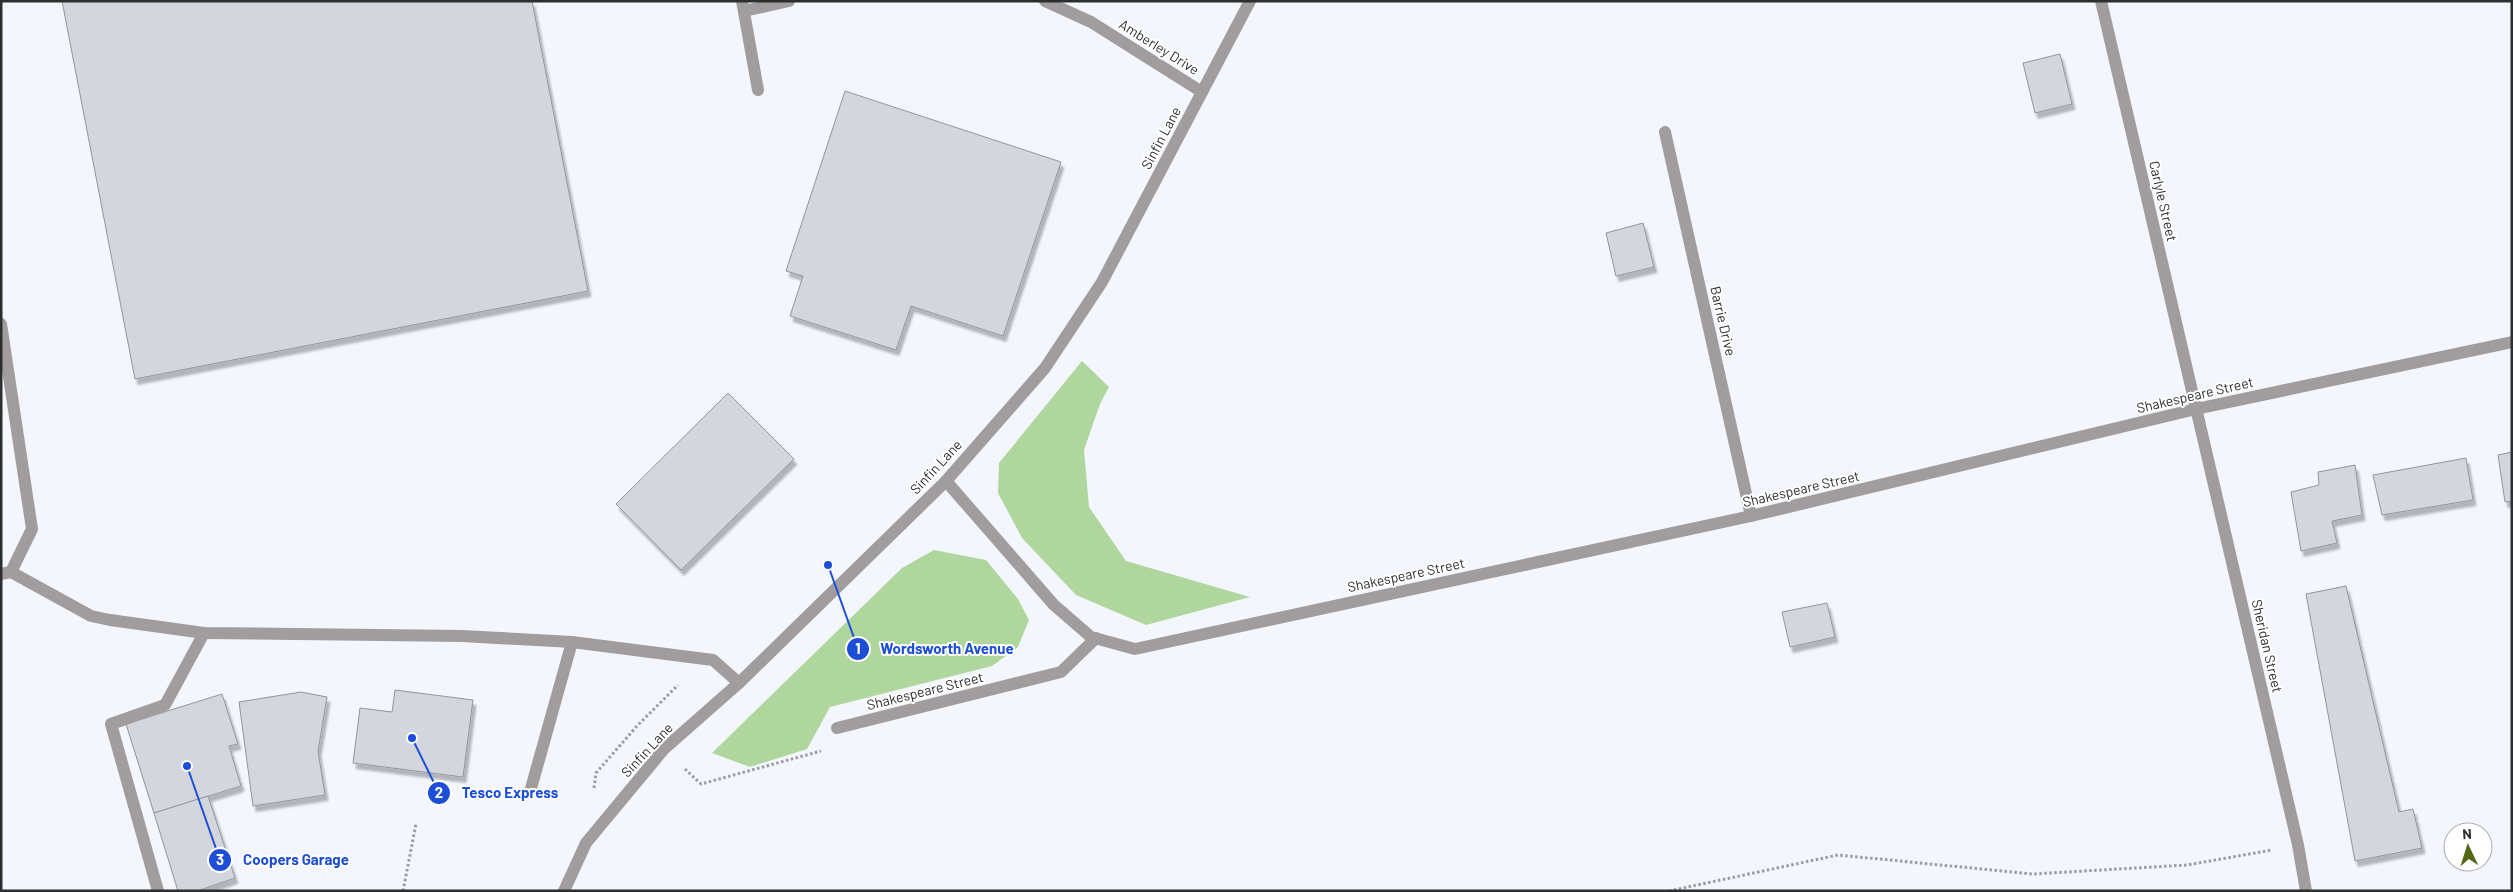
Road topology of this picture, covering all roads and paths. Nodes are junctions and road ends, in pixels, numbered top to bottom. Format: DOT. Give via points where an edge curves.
graph roads {
  1 [pos="789,1"];
  2 [pos="1046,1"];
  3 [pos="1250,1"];
  4 [pos="2101,1"];
  5 [pos="743,6"];
  6 [pos="758,90"];
  7 [pos="1202,92"];
  8 [pos="1665,132"];
  9 [pos="1,324"];
  10 [pos="2512,342"];
  11 [pos="2196,408"];
  12 [pos="946,481"];
  13 [pos="1751,516"];
  14 [pos="6,573"];
  15 [pos="204,633"];
  16 [pos="1096,638"];
  17 [pos="572,642"];
  18 [pos="738,683"];
  19 [pos="837,728"];
  20 [pos="701,784"];
  21 [pos="530,792"];
  22 [pos="416,824"];
  23 [pos="2298,845"];
  24 [pos="158,891"];
  25 [pos="403,891"];
  26 [pos="564,891"];
  27 [pos="1669,891"];
  28 [pos="2306,891"];
  1 -- 5 [label="street"];
  2 -- 7 [label="street, Amberley Drive" via="1091,22"];
  3 -- 7 [label="street, Sinfin Lane"];
  4 -- 11 [label="street, Carlyle Street"];
  5 -- 6 [label="street"];
  7 -- 12 [label="street, Sinfin Lane" via="1102,282 1045,368"];
  8 -- 13 [label="street, Barrie Drive"];
  9 -- 14 [label="street" via="32,529"];
  10 -- 11 [label="street, Shakespeare Street"];
  11 -- 13 [label="street, Shakespeare Street"];
  11 -- 23 [label="street, Sheridan Street"];
  12 -- 16 [label="street, Shakespeare Street" via="1054,605"];
  12 -- 18 [label="street, Sinfin Lane"];
  13 -- 16 [label="street, Shakespeare Street" via="1135,649"];
  14 -- 15 [label="street" via="91,616"];
  15 -- 17 [label="street" via="462,636"];
  15 -- 24 [label="street" via="165,705 110,724"];
  16 -- 19 [label="street, Shakespeare Street" via="1061,672"];
  17 -- 18 [label="street" via="713,660"];
  17 -- 21 [label="street"];
  18 -- 26 [label="street, Sinfin Lane" via="664,749 586,843"];
  19 -- 20 [label="path" via="822,751"];
  22 -- 25 [label="path"];
  23 -- 27 [label="path" via="2187,865 2033,874 1838,855"];
  23 -- 28 [label="street, Sheridan Street"];
}
